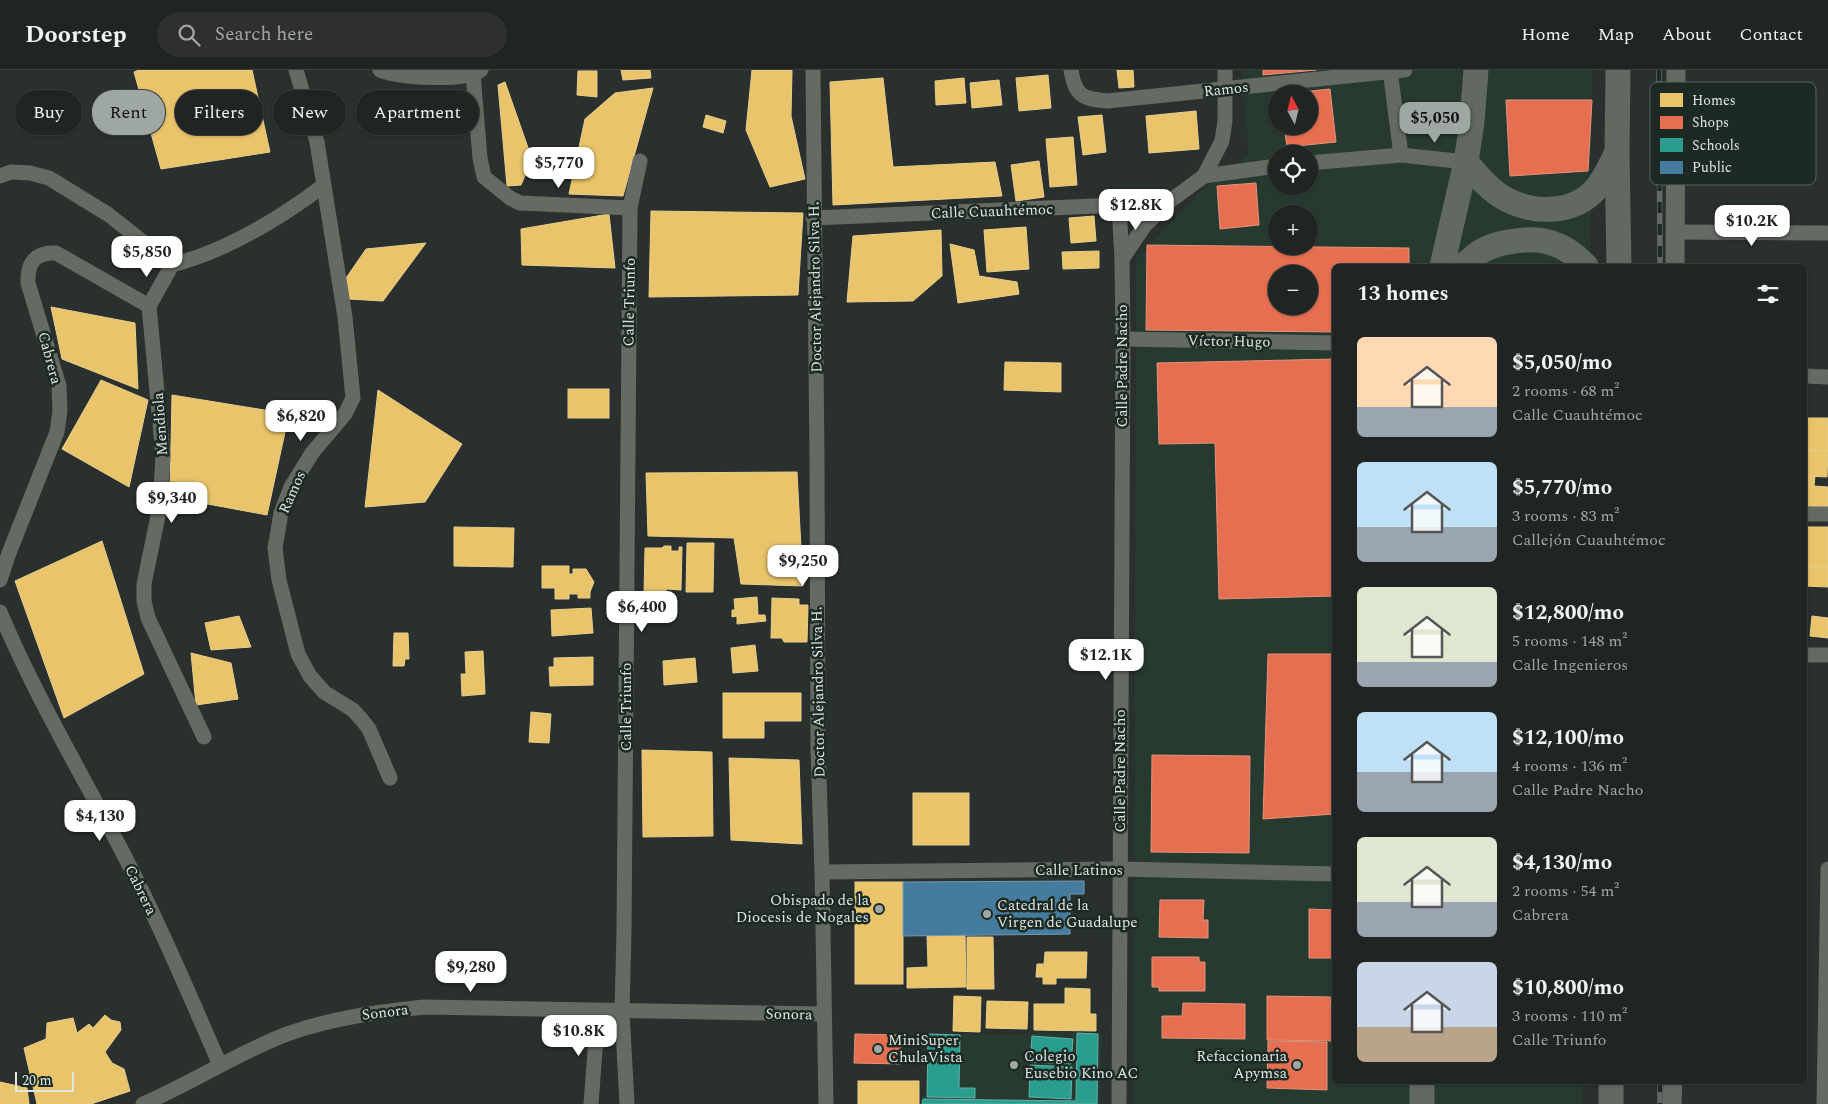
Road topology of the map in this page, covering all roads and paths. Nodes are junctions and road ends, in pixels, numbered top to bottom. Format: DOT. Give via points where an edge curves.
graph roads {
  1 [pos="296,70"];
  2 [pos="380,70"];
  3 [pos="813,70"];
  4 [pos="1070,70"];
  5 [pos="1225,70"];
  6 [pos="1476,70"];
  7 [pos="1618,70"];
  8 [pos="1395,71"];
  9 [pos="477,72"];
  10 [pos="1226,90"];
  11 [pos="1617,153"];
  12 [pos="1401,155"];
  13 [pos="640,161"];
  14 [pos="1318,162"];
  15 [pos="1466,162"];
  16 [pos="1268,167"];
  17 [pos="0,176"];
  18 [pos="1204,176"];
  19 [pos="1676,185"];
  20 [pos="323,186"];
  21 [pos="1170,201"];
  22 [pos="1119,205"];
  23 [pos="630,208"];
  24 [pos="1543,209"];
  25 [pos="813,218"];
  26 [pos="1676,232"];
  27 [pos="1828,233"];
  28 [pos="1540,240"];
  29 [pos="1122,258"];
  30 [pos="1442,264"];
  31 [pos="1465,264"];
  32 [pos="1584,264"];
  33 [pos="1619,264"];
  34 [pos="1675,264"];
  35 [pos="172,265"];
  36 [pos="149,306"];
  37 [pos="1123,339"];
  38 [pos="1332,343"];
  39 [pos="1807,376"];
  40 [pos="1828,377"];
  41 [pos="1807,514"];
  42 [pos="1828,514"];
  43 [pos="0,580"];
  44 [pos="0,612"];
  45 [pos="1807,655"];
  46 [pos="1828,656"];
  47 [pos="204,737"];
  48 [pos="390,778"];
  49 [pos="1119,869"];
  50 [pos="1828,869"];
  51 [pos="822,872"];
  52 [pos="1332,874"];
  53 [pos="598,1011"];
  54 [pos="622,1011"];
  55 [pos="824,1014"];
  56 [pos="220,1065"];
  57 [pos="1826,1072"];
  58 [pos="1422,1084"];
  59 [pos="1611,1084"];
  60 [pos="1673,1084"];
  61 [pos="144,1104"];
  62 [pos="591,1104"];
  63 [pos="627,1104"];
  64 [pos="826,1104"];
  65 [pos="1119,1104"];
  66 [pos="1422,1104"];
  67 [pos="1611,1104"];
  68 [pos="1672,1104"];
  69 [pos="1824,1104"];
  1 -- 20 [label="street, Ramos" via="316,142"];
  2 -- 9 [label="street" via="427,78"];
  3 -- 25 [label="street, Doctor Alejandro Silva H."];
  4 -- 10 [label="street, Ramos" via="1078,92 1088,100"];
  5 -- 10 [label="street"];
  6 -- 15 [label="highway"];
  7 -- 11 [label="highway"];
  8 -- 10 [label="street, Ramos"];
  8 -- 12 [label="street"];
  9 -- 23 [label="street" via="480,158 484,177 520,203"];
  10 -- 18 [label="street" via="1222,141"];
  11 -- 24 [label="highway" via="1603,180 1578,204 1556,210"];
  11 -- 33 [label="highway"];
  12 -- 14 [label="street"];
  12 -- 15 [label="street"];
  13 -- 23 [label="street, Calle Triunfo"];
  15 -- 24 [label="highway" via="1500,196 1516,204"];
  15 -- 30 [label="highway"];
  16 -- 18 [label="street"];
  17 -- 35 [label="street" via="11,172 50,178 109,215"];
  18 -- 21 [label="street"];
  19 -- 26 [label="street"];
  20 -- 35 [label="street" via="292,209 196,258"];
  20 -- 48 [label="street, Ramos" via="345,317 353,398 345,414 312,452 291,487 281,513 274,548 298,654 310,676 324,692 354,710 369,729"];
  21 -- 22 [label="street, Calle Cuauhtémoc"];
  21 -- 29 [label="street" via="1145,225"];
  22 -- 25 [label="street, Calle Cuauhtémoc"];
  22 -- 29 [label="street, Calle Padre Nacho"];
  23 -- 54 [label="street, Calle Triunfo"];
  24 -- 28 [label="highway"];
  25 -- 51 [label="street, Doctor Alejandro Silva H."];
  26 -- 27 [label="street"];
  26 -- 34 [label="street"];
  28 -- 31 [label="highway" via="1502,243 1482,251"];
  28 -- 32 [label="highway" via="1567,250"];
  29 -- 37 [label="street, Calle Padre Nacho"];
  35 -- 36 [label="street"];
  36 -- 43 [label="street, Cabrera" via="56,252 42,254 30,264 28,283 59,386 60,410 57,432"];
  36 -- 47 [label="street, Mendiola" via="163,456 160,506 144,584 144,601 148,618"];
  37 -- 38 [label="street, Víctor Hugo"];
  37 -- 49 [label="street, Calle Padre Nacho"];
  39 -- 40 [label="street"];
  41 -- 42 [label="street"];
  44 -- 56 [label="street, Cabrera" via="20,659 124,856"];
  45 -- 46 [label="street"];
  49 -- 51 [label="street, Calle Latinos"];
  49 -- 52 [label="street, Calle Latinos"];
  49 -- 65 [label="street, Calle Padre Nacho"];
  50 -- 57 [label="street"];
  51 -- 55 [label="street, Doctor Alejandro Silva H."];
  53 -- 54 [label="street, Sonora"];
  53 -- 56 [label="street, Sonora" via="424,1007 369,1012 286,1035"];
  53 -- 62 [label="street"];
  54 -- 55 [label="street, Sonora"];
  54 -- 63 [label="street, Calle Triunfo"];
  55 -- 64 [label="street, Doctor Alejandro Silva H."];
  56 -- 61 [label="street, Sonora"];
  57 -- 69 [label="street"];
  58 -- 66 [label="highway"];
  59 -- 67 [label="highway"];
  60 -- 68 [label="street"];
}
